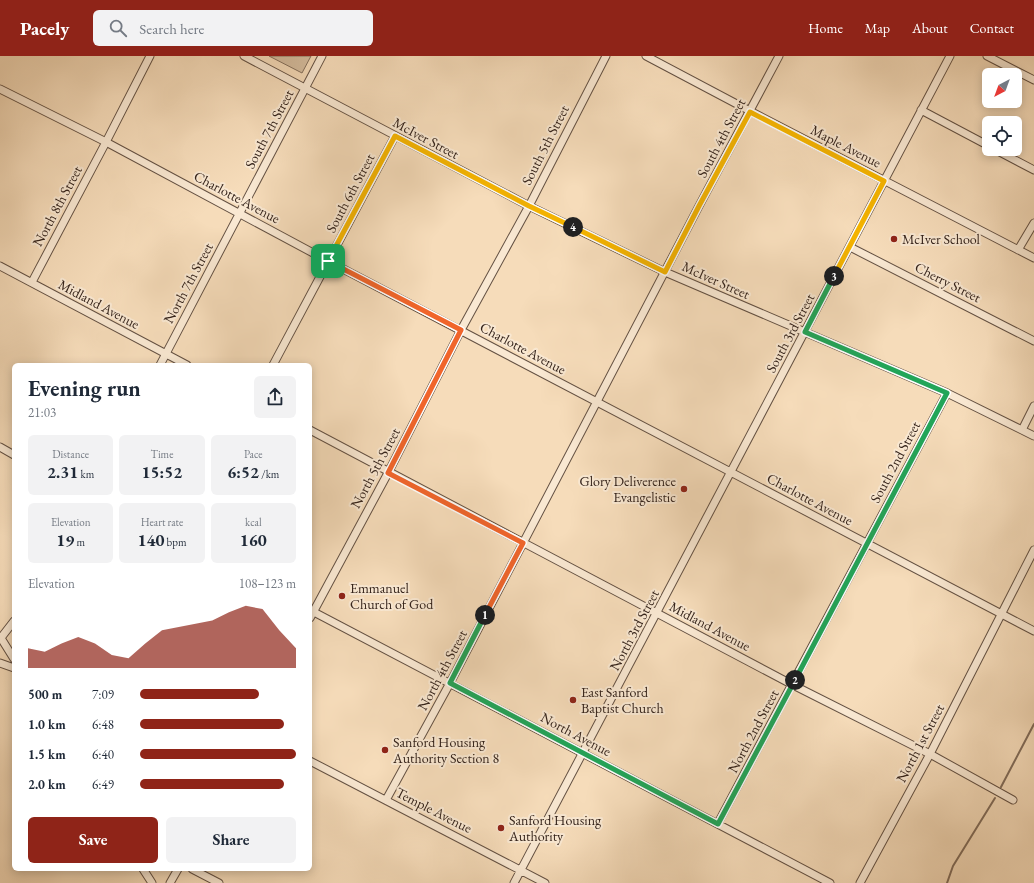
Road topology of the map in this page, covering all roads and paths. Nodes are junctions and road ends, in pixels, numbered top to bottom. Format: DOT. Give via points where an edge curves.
graph roads {
  1 [pos="150,56"];
  2 [pos="244,56"];
  3 [pos="322,56"];
  4 [pos="606,56"];
  5 [pos="646,56"];
  6 [pos="779,56"];
  7 [pos="950,56"];
  8 [pos="988,56"];
  9 [pos="1034,80"];
  10 [pos="305,88"];
  11 [pos="0,89"];
  12 [pos="921,110"];
  13 [pos="750,112"];
  14 [pos="395,136"];
  15 [pos="106,142"];
  16 [pos="982,142"];
  17 [pos="1007,156"];
  18 [pos="1034,170"];
  19 [pos="884,181"];
  20 [pos="529,206"];
  21 [pos="239,213"];
  22 [pos="1034,223"];
  23 [pos="850,247"];
  24 [pos="1018,250"];
  25 [pos="1034,258"];
  26 [pos="328,261"];
  27 [pos="0,266"];
  28 [pos="665,272"];
  29 [pos="32,282"];
  30 [pos="461,330"];
  31 [pos="805,332"];
  32 [pos="1034,341"];
  33 [pos="166,354"];
  34 [pos="161,363"];
  35 [pos="183,363"];
  36 [pos="274,363"];
  37 [pos="947,393"];
  38 [pos="597,402"];
  39 [pos="1034,406"];
  40 [pos="1022,430"];
  41 [pos="312,431"];
  42 [pos="1034,436"];
  43 [pos="0,447"];
  44 [pos="12,454"];
  45 [pos="388,473"];
  46 [pos="731,473"];
  47 [pos="523,543"];
  48 [pos="867,544"];
  49 [pos="1034,550"];
  50 [pos="312,611"];
  51 [pos="657,613"];
  52 [pos="312,614"];
  53 [pos="1001,614"];
  54 [pos="12,623"];
  55 [pos="1034,632"];
  56 [pos="0,638"];
  57 [pos="12,656"];
  58 [pos="0,663"];
  59 [pos="12,667"];
  60 [pos="450,683"];
  61 [pos="793,685"];
  62 [pos="583,753"];
  63 [pos="930,754"];
  64 [pos="312,761"];
  65 [pos="386,800"];
  66 [pos="1013,800"];
  67 [pos="718,824"];
  68 [pos="520,870"];
  69 [pos="144,871"];
  70 [pos="177,871"];
  71 [pos="196,871"];
  72 [pos="152,883"];
  73 [pos="170,883"];
  74 [pos="219,883"];
  75 [pos="514,883"];
  76 [pos="546,883"];
  77 [pos="830,883"];
  78 [pos="860,883"];
  1 -- 15 [label="street, North 8th Street"];
  2 -- 10 [label="street, McIver Street"];
  3 -- 10 [label="street, South 7th Street"];
  4 -- 20 [label="street, South 5th Street"];
  5 -- 13 [label="street, Maple Avenue"];
  6 -- 13 [label="street, South 4th Street"];
  7 -- 12 [label="street, South 3rd Street"];
  8 -- 9 [label="street"];
  10 -- 14 [label="street, McIver Street"];
  10 -- 21 [label="street, South 7th Street"];
  11 -- 15 [label="street, Charlotte Avenue"];
  12 -- 16 [label="street"];
  12 -- 19 [label="street, South 3rd Street"];
  13 -- 19 [label="street, Maple Avenue"];
  13 -- 28 [label="street, South 4th Street"];
  14 -- 20 [label="street, McIver Street"];
  14 -- 26 [label="street, South 6th Street"];
  15 -- 21 [label="street, Charlotte Avenue"];
  15 -- 29 [label="street, North 8th Street"];
  17 -- 18 [label="street"];
  19 -- 23 [label="street, South 3rd Street"];
  19 -- 24 [label="street, Maple Avenue"];
  20 -- 28 [label="street, McIver Street"];
  20 -- 30 [label="street, South 5th Street"];
  21 -- 26 [label="street, Charlotte Avenue"];
  21 -- 33 [label="street, North 7th Street"];
  22 -- 24 [label="street"];
  23 -- 31 [label="street, South 3rd Street"];
  23 -- 32 [label="street, Cherry Street"];
  24 -- 25 [label="street, Maple Avenue"];
  26 -- 30 [label="street, Charlotte Avenue"];
  26 -- 36 [label="street, South 6th Street"];
  27 -- 29 [label="street, Midland Avenue"];
  28 -- 31 [label="street, McIver Street"];
  28 -- 38 [label="street, South 4th Street"];
  29 -- 33 [label="street, Midland Avenue"];
  30 -- 38 [label="street, Charlotte Avenue"];
  30 -- 45 [label="street, North 5th Street"];
  31 -- 37 [label="street, McIver Street"];
  31 -- 46 [label="street, South 3rd Street"];
  33 -- 34 [label="street, North 7th Street"];
  33 -- 35 [label="street, Midland Avenue"];
  37 -- 40 [label="street, McIver Street"];
  37 -- 48 [label="street, South 2nd Street"];
  38 -- 46 [label="street, Charlotte Avenue"];
  38 -- 47 [label="street, North 4th Street"];
  39 -- 40 [label="street"];
  40 -- 42 [label="street, McIver Street"];
  41 -- 45 [label="street, Midland Avenue"];
  43 -- 44 [label="street"];
  45 -- 47 [label="street, Midland Avenue"];
  45 -- 50 [label="street, North 5th Street"];
  46 -- 48 [label="street, Charlotte Avenue"];
  46 -- 51 [label="street, North 3rd Street"];
  47 -- 51 [label="street, Midland Avenue"];
  47 -- 60 [label="street, North 4th Street"];
  48 -- 53 [label="street, Charlotte Avenue"];
  48 -- 61 [label="street, North 2nd Street"];
  49 -- 53 [label="street, North 1st Street"];
  51 -- 61 [label="street, Midland Avenue"];
  51 -- 62 [label="street, North 3rd Street"];
  52 -- 60 [label="street, North Avenue"];
  53 -- 55 [label="street, Charlotte Avenue"];
  53 -- 63 [label="street, North 1st Street"];
  54 -- 56 [label="street"];
  56 -- 57 [label="street"];
  58 -- 59 [label="street"];
  60 -- 62 [label="street, North Avenue"];
  60 -- 65 [label="street, North 4th Street"];
  61 -- 63 [label="street, Midland Avenue"];
  61 -- 67 [label="street, North 2nd Street"];
  62 -- 67 [label="street, North Avenue"];
  62 -- 68 [label="street, North 3rd Street"];
  63 -- 66 [label="street, Midland Avenue"];
  63 -- 78 [label="street, North 1st Street"];
  64 -- 65 [label="street, Temple Avenue"];
  65 -- 68 [label="street, Temple Avenue"];
  67 -- 77 [label="street, North Avenue"];
  68 -- 75 [label="street, North 3rd Street"];
  68 -- 76 [label="street, Temple Avenue"];
  69 -- 72 [label="street"];
  70 -- 73 [label="street"];
  71 -- 74 [label="street"];
}
